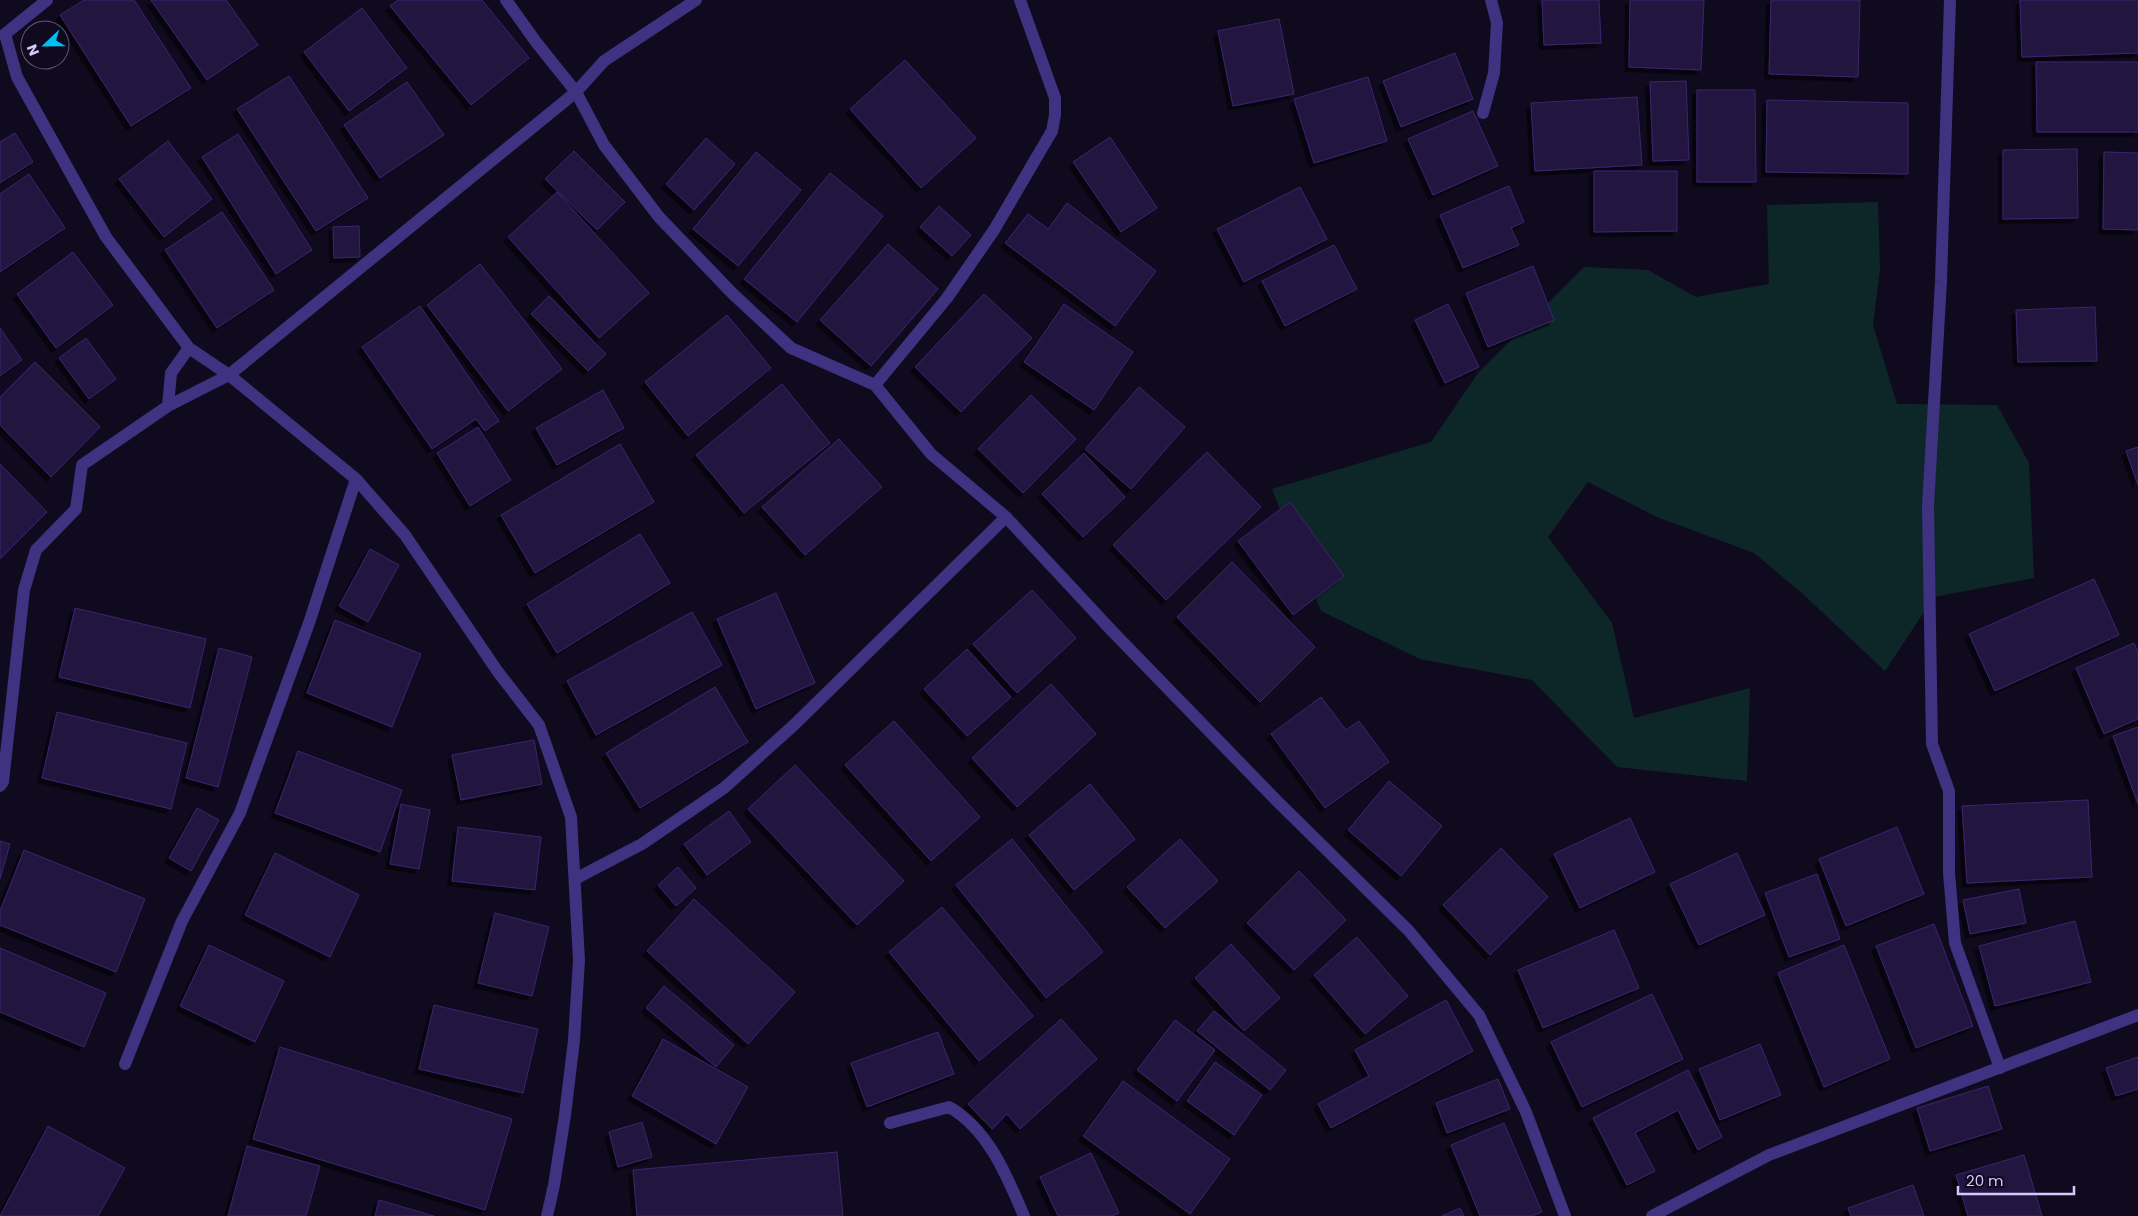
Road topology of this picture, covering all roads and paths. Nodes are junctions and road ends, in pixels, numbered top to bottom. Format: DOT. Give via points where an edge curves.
graph roads {
  1 [pos="47,0"];
  2 [pos="506,0"];
  3 [pos="696,0"];
  4 [pos="1020,0"];
  5 [pos="1491,0"];
  6 [pos="1950,0"];
  7 [pos="576,92"];
  8 [pos="1483,113"];
  9 [pos="189,348"];
  10 [pos="229,376"];
  11 [pos="876,385"];
  12 [pos="168,406"];
  13 [pos="356,479"];
  14 [pos="1006,517"];
  15 [pos="0,786"];
  16 [pos="575,879"];
  17 [pos="2138,1015"];
  18 [pos="125,1064"];
  19 [pos="2000,1068"];
  20 [pos="890,1123"];
  21 [pos="547,1216"];
  22 [pos="1024,1216"];
  23 [pos="1565,1216"];
  24 [pos="1652,1216"];
  1 -- 9 [label="street" via="5,34 17,78 106,237"];
  2 -- 7 [label="street"];
  3 -- 7 [label="street" via="604,61"];
  4 -- 11 [label="street" via="1055,98 1052,131 994,230 947,298"];
  5 -- 8 [label="street" via="1497,23 1494,73"];
  6 -- 19 [label="street" via="1941,281 1928,506 1932,744 1949,791 1949,873 1955,943"];
  7 -- 10 [label="street"];
  7 -- 11 [label="street" via="604,145 659,217 732,293 791,348"];
  9 -- 10 [label="street"];
  9 -- 12 [label="street" via="171,373"];
  10 -- 12 [label="street"];
  10 -- 13 [label="street"];
  11 -- 14 [label="street" via="931,454"];
  12 -- 15 [label="street" via="82,465 76,509 36,550 24,590"];
  13 -- 16 [label="street" via="405,535 498,672 540,725 571,817"];
  13 -- 18 [label="street" via="309,622 240,813 182,920"];
  14 -- 16 [label="street" via="724,788 642,844"];
  14 -- 23 [label="street" via="1270,794 1409,931 1479,1015 1526,1112"];
  16 -- 21 [label="street" via="579,960 574,1040"];
  17 -- 19 [label="street"];
  19 -- 24 [label="street" via="1769,1156"];
  20 -- 22 [label="street" via="949,1107 964,1115 979,1130"];
}
